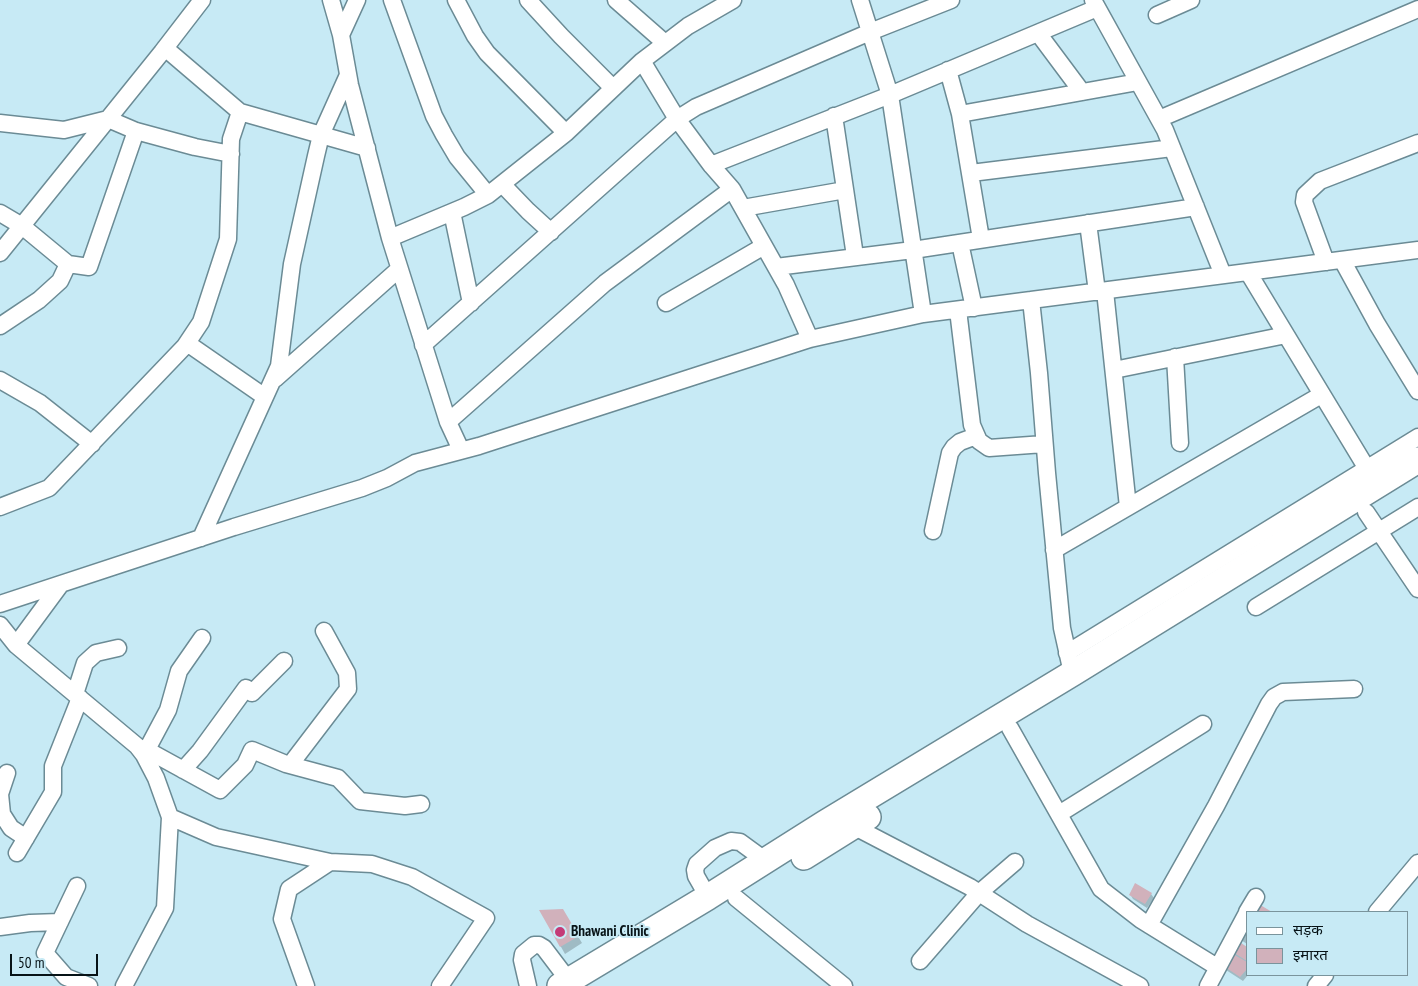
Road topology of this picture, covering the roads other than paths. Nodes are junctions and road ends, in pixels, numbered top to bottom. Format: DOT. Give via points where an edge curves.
graph roads {
  1 [pos="202,0"];
  2 [pos="331,0"];
  3 [pos="357,0"];
  4 [pos="392,0"];
  5 [pos="456,0"];
  6 [pos="528,0"];
  7 [pos="616,0"];
  8 [pos="733,0"];
  9 [pos="860,0"];
  10 [pos="951,0"];
  11 [pos="1191,0"];
  12 [pos="1095,4"];
  13 [pos="1418,9"];
  14 [pos="1157,15"];
  15 [pos="870,32"];
  16 [pos="1038,33"];
  17 [pos="341,35"];
  18 [pos="664,43"];
  19 [pos="165,48"];
  20 [pos="642,61"];
  21 [pos="948,70"];
  22 [pos="348,74"];
  23 [pos="1138,82"];
  24 [pos="613,88"];
  25 [pos="1082,92"];
  26 [pos="890,95"];
  27 [pos="240,112"];
  28 [pos="960,114"];
  29 [pos="834,116"];
  30 [pos="677,118"];
  31 [pos="108,119"];
  32 [pos="1159,119"];
  33 [pos="0,123"];
  34 [pos="136,131"];
  35 [pos="566,133"];
  36 [pos="321,135"];
  37 [pos="1418,143"];
  38 [pos="366,148"];
  39 [pos="1172,148"];
  40 [pos="231,154"];
  41 [pos="711,164"];
  42 [pos="971,172"];
  43 [pos="502,184"];
  44 [pos="732,190"];
  45 [pos="845,190"];
  46 [pos="488,195"];
  47 [pos="1196,207"];
  48 [pos="743,208"];
  49 [pos="452,212"];
  50 [pos="0,213"];
  51 [pos="1088,223"];
  52 [pos="22,226"];
  53 [pos="551,232"];
  54 [pos="390,238"];
  55 [pos="981,239"];
  56 [pos="960,242"];
  57 [pos="764,246"];
  58 [pos="913,250"];
  59 [pos="1418,250"];
  60 [pos="0,253"];
  61 [pos="855,256"];
  62 [pos="1342,260"];
  63 [pos="1326,262"];
  64 [pos="68,264"];
  65 [pos="776,268"];
  66 [pos="399,269"];
  67 [pos="1248,272"];
  68 [pos="1223,276"];
  69 [pos="1101,291"];
  70 [pos="1030,300"];
  71 [pos="471,303"];
  72 [pos="666,303"];
  73 [pos="966,309"];
  74 [pos="923,314"];
  75 [pos="0,326"];
  76 [pos="1286,335"];
  77 [pos="810,339"];
  78 [pos="187,343"];
  79 [pos="423,345"];
  80 [pos="1175,358"];
  81 [pos="1114,370"];
  82 [pos="0,380"];
  83 [pos="268,390"];
  84 [pos="1418,391"];
  85 [pos="1321,395"];
  86 [pos="448,422"];
  87 [pos="976,436"];
  88 [pos="1418,437"];
  89 [pos="1180,443"];
  90 [pos="92,444"];
  91 [pos="1044,444"];
  92 [pos="461,450"];
  93 [pos="1418,460"];
  94 [pos="1372,477"];
  95 [pos="1418,480"];
  96 [pos="0,507"];
  97 [pos="1128,507"];
  98 [pos="1418,507"];
  99 [pos="1372,522"];
  100 [pos="933,531"];
  101 [pos="201,538"];
  102 [pos="1054,550"];
  103 [pos="61,584"];
  104 [pos="1418,589"];
  105 [pos="0,604"];
  106 [pos="1256,607"];
  107 [pos="0,625"];
  108 [pos="324,632"];
  109 [pos="202,638"];
  110 [pos="16,646"];
  111 [pos="118,648"];
  112 [pos="284,661"];
  113 [pos="1070,663"];
  114 [pos="1354,690"];
  115 [pos="78,696"];
  116 [pos="1203,724"];
  117 [pos="1010,728"];
  118 [pos="146,753"];
  119 [pos="290,765"];
  120 [pos="183,770"];
  121 [pos="7,773"];
  122 [pos="421,804"];
  123 [pos="1059,814"];
  124 [pos="170,817"];
  125 [pos="854,826"];
  126 [pos="26,838"];
  127 [pos="18,853"];
  128 [pos="766,861"];
  129 [pos="330,862"];
  130 [pos="1015,862"];
  131 [pos="1418,864"];
  132 [pos="77,886"];
  133 [pos="979,893"];
  134 [pos="708,897"];
  135 [pos="1256,897"];
  136 [pos="736,898"];
  137 [pos="1248,911"];
  138 [pos="1378,911"];
  139 [pos="1246,915"];
  140 [pos="60,922"];
  141 [pos="1149,925"];
  142 [pos="0,928"];
  143 [pos="920,960"];
  144 [pos="1217,967"];
  145 [pos="1324,976"];
  146 [pos="63,982"];
  147 [pos="564,984"];
  148 [pos="89,986"];
  149 [pos="124,986"];
  150 [pos="306,986"];
  151 [pos="440,986"];
  152 [pos="528,986"];
  153 [pos="593,986"];
  154 [pos="844,986"];
  155 [pos="1140,986"];
  156 [pos="1208,986"];
  157 [pos="1316,986"];
  1 -- 19 [label="street"];
  2 -- 17 [label="street"];
  3 -- 17 [label="street"];
  4 -- 46 [label="street" via="434,116 457,157"];
  5 -- 35 [label="street" via="488,53"];
  6 -- 24 [label="street"];
  7 -- 18 [label="street"];
  8 -- 18 [label="street"];
  9 -- 15 [label="street"];
  10 -- 15 [label="street"];
  11 -- 14 [label="street"];
  12 -- 16 [label="street"];
  12 -- 23 [label="street"];
  13 -- 32 [label="street"];
  15 -- 26 [label="street"];
  15 -- 30 [label="street"];
  16 -- 21 [label="street"];
  16 -- 25 [label="street"];
  17 -- 22 [label="street"];
  18 -- 20 [label="street"];
  19 -- 27 [label="street"];
  19 -- 31 [label="street"];
  20 -- 24 [label="street"];
  20 -- 30 [label="street"];
  21 -- 26 [label="street"];
  21 -- 28 [label="street"];
  22 -- 36 [label="street"];
  22 -- 38 [label="street"];
  23 -- 25 [label="street"];
  23 -- 32 [label="street"];
  24 -- 35 [label="street"];
  25 -- 28 [label="street"];
  26 -- 29 [label="street"];
  26 -- 58 [label="street"];
  27 -- 36 [label="street"];
  27 -- 40 [label="street" via="231,139"];
  28 -- 42 [label="street"];
  29 -- 41 [label="street"];
  29 -- 45 [label="street"];
  30 -- 41 [label="street"];
  30 -- 53 [label="street"];
  31 -- 33 [label="street" via="64,130"];
  31 -- 34 [label="street"];
  31 -- 52 [label="street"];
  32 -- 39 [label="street"];
  34 -- 40 [label="street"];
  34 -- 64 [label="street" via="89,266"];
  35 -- 43 [label="street"];
  36 -- 38 [label="street"];
  36 -- 83 [label="street" via="292,264 279,366"];
  37 -- 63 [label="street" via="1311,187 1304,202"];
  38 -- 54 [label="street"];
  39 -- 42 [label="street"];
  39 -- 47 [label="street"];
  40 -- 78 [label="street" via="228,239 201,322"];
  41 -- 44 [label="street"];
  42 -- 55 [label="street"];
  43 -- 46 [label="street"];
  43 -- 53 [label="street"];
  44 -- 48 [label="street"];
  44 -- 86 [label="street" via="605,283"];
  45 -- 48 [label="street"];
  45 -- 61 [label="street"];
  46 -- 49 [label="street"];
  47 -- 51 [label="street"];
  47 -- 68 [label="street"];
  48 -- 57 [label="street"];
  49 -- 54 [label="street"];
  49 -- 71 [label="street"];
  50 -- 52 [label="street"];
  51 -- 55 [label="street"];
  51 -- 69 [label="street"];
  52 -- 60 [label="street"];
  52 -- 64 [label="street"];
  53 -- 71 [label="street"];
  54 -- 66 [label="street"];
  55 -- 56 [label="street"];
  56 -- 58 [label="street"];
  56 -- 73 [label="street"];
  57 -- 65 [label="street"];
  57 -- 72 [label="street"];
  58 -- 61 [label="street"];
  58 -- 74 [label="street"];
  59 -- 62 [label="street"];
  61 -- 65 [label="street"];
  62 -- 63 [label="street"];
  62 -- 84 [label="street"];
  63 -- 67 [label="street"];
  64 -- 75 [label="street" via="60,281 39,300"];
  65 -- 77 [label="street"];
  66 -- 79 [label="street"];
  66 -- 83 [label="street"];
  67 -- 68 [label="street"];
  67 -- 76 [label="street"];
  68 -- 69 [label="street"];
  69 -- 70 [label="street"];
  69 -- 81 [label="street"];
  70 -- 73 [label="street"];
  70 -- 91 [label="street"];
  71 -- 79 [label="street"];
  73 -- 74 [label="street"];
  73 -- 87 [label="street" via="972,426"];
  74 -- 77 [label="street"];
  76 -- 80 [label="street"];
  76 -- 85 [label="street"];
  77 -- 92 [label="street"];
  78 -- 83 [label="street"];
  78 -- 90 [label="street"];
  79 -- 86 [label="street"];
  80 -- 81 [label="street"];
  80 -- 89 [label="street"];
  81 -- 97 [label="street"];
  82 -- 90 [label="street" via="40,403"];
  83 -- 101 [label="street"];
  85 -- 94 [label="street"];
  85 -- 97 [label="street"];
  86 -- 92 [label="street"];
  87 -- 91 [label="street" via="989,448"];
  87 -- 100 [label="street" via="960,442 950,454"];
  88 -- 94 [label="street"];
  90 -- 96 [label="street" via="50,488"];
  91 -- 102 [label="street"];
  92 -- 101 [label="street" via="415,463 362,488"];
  93 -- 94 [label="highway"];
  94 -- 113 [label="highway"];
  95 -- 99 [label="highway"];
  97 -- 102 [label="street"];
  98 -- 99 [label="street"];
  99 -- 104 [label="street"];
  99 -- 106 [label="street"];
  99 -- 117 [label="highway"];
  101 -- 103 [label="street"];
  102 -- 113 [label="street" via="1062,628"];
  103 -- 105 [label="street"];
  103 -- 110 [label="street"];
  107 -- 110 [label="street"];
  108 -- 119 [label="street" via="348,673 348,689"];
  109 -- 118 [label="street" via="179,671 168,710"];
  110 -- 115 [label="street"];
  111 -- 115 [label="street" via="96,653 85,664"];
  112 -- 120 [label="street" via="252,693 246,688"];
  113 -- 128 [label="highway"];
  114 -- 141 [label="street" via="1283,692 1274,697"];
  115 -- 118 [label="street"];
  115 -- 126 [label="street" via="53,766 53,792"];
  116 -- 123 [label="street"];
  117 -- 123 [label="street"];
  117 -- 125 [label="highway"];
  118 -- 120 [label="street"];
  118 -- 124 [label="street"];
  119 -- 120 [label="street" via="252,750 245,764 220,790"];
  119 -- 122 [label="street" via="338,778 360,801 405,806"];
  121 -- 126 [label="street" via="0,794 2,814 11,828"];
  123 -- 141 [label="street" via="1101,889"];
  124 -- 129 [label="street" via="216,837"];
  124 -- 149 [label="street" via="165,908"];
  125 -- 133 [label="street"];
  125 -- 136 [label="highway"];
  126 -- 127 [label="street"];
  128 -- 134 [label="highway"];
  128 -- 134 [label="street" via="740,842 731,840 715,848 697,864 695,870"];
  129 -- 150 [label="street" via="289,889 282,919"];
  129 -- 151 [label="street" via="372,864 412,877 486,918"];
  130 -- 133 [label="street"];
  131 -- 138 [label="street"];
  132 -- 140 [label="street"];
  133 -- 143 [label="street"];
  133 -- 155 [label="street" via="1027,924"];
  134 -- 147 [label="highway"];
  135 -- 137 [label="street"];
  136 -- 153 [label="highway"];
  136 -- 154 [label="street"];
  139 -- 144 [label="street"];
  140 -- 142 [label="street" via="30,922"];
  140 -- 146 [label="street" via="45,953"];
  141 -- 144 [label="street"];
  144 -- 156 [label="street"];
  145 -- 157 [label="street"];
  146 -- 148 [label="street"];
  147 -- 152 [label="street" via="544,948 534,945 523,954 522,960"];
}
